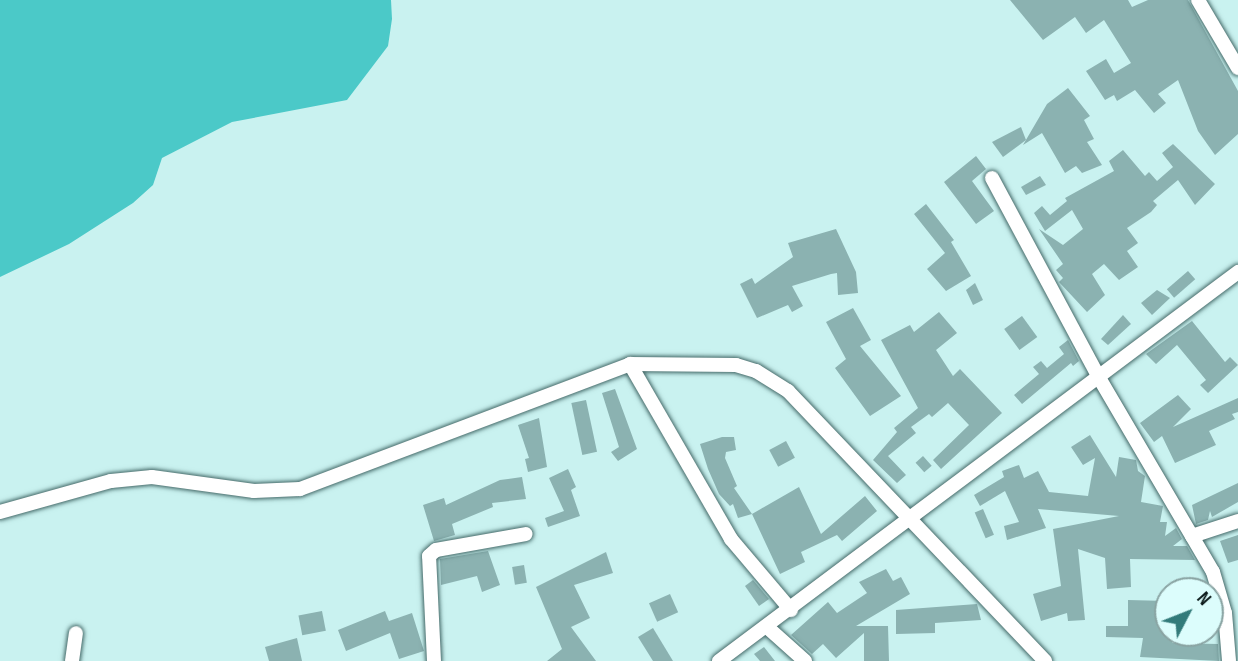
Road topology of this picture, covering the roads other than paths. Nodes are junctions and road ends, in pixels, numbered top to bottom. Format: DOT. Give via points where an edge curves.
graph roads {
  1 [pos="1198,0"];
  2 [pos="1238,68"];
  3 [pos="992,178"];
  4 [pos="1238,272"];
  5 [pos="630,364"];
  6 [pos="1098,376"];
  7 [pos="0,512"];
  8 [pos="911,515"];
  9 [pos="1238,521"];
  10 [pos="526,534"];
  11 [pos="1192,536"];
  12 [pos="791,610"];
  13 [pos="766,627"];
  14 [pos="76,633"];
  15 [pos="72,661"];
  16 [pos="434,661"];
  17 [pos="719,661"];
  18 [pos="806,661"];
  19 [pos="1045,661"];
  20 [pos="1229,661"];
  1 -- 2 [label="street"];
  3 -- 6 [label="street"];
  4 -- 6 [label="street"];
  5 -- 7 [label="street" via="300,489 254,491 152,477 111,481"];
  5 -- 8 [label="street" via="675,361 757,371 788,391"];
  5 -- 12 [label="street" via="731,538"];
  6 -- 8 [label="street"];
  6 -- 11 [label="street"];
  8 -- 12 [label="street"];
  8 -- 19 [label="street"];
  9 -- 11 [label="street"];
  10 -- 16 [label="street" via="436,550 429,556"];
  11 -- 20 [label="street" via="1221,593"];
  12 -- 13 [label="street"];
  13 -- 17 [label="street"];
  13 -- 18 [label="street"];
  14 -- 15 [label="street"];
}
